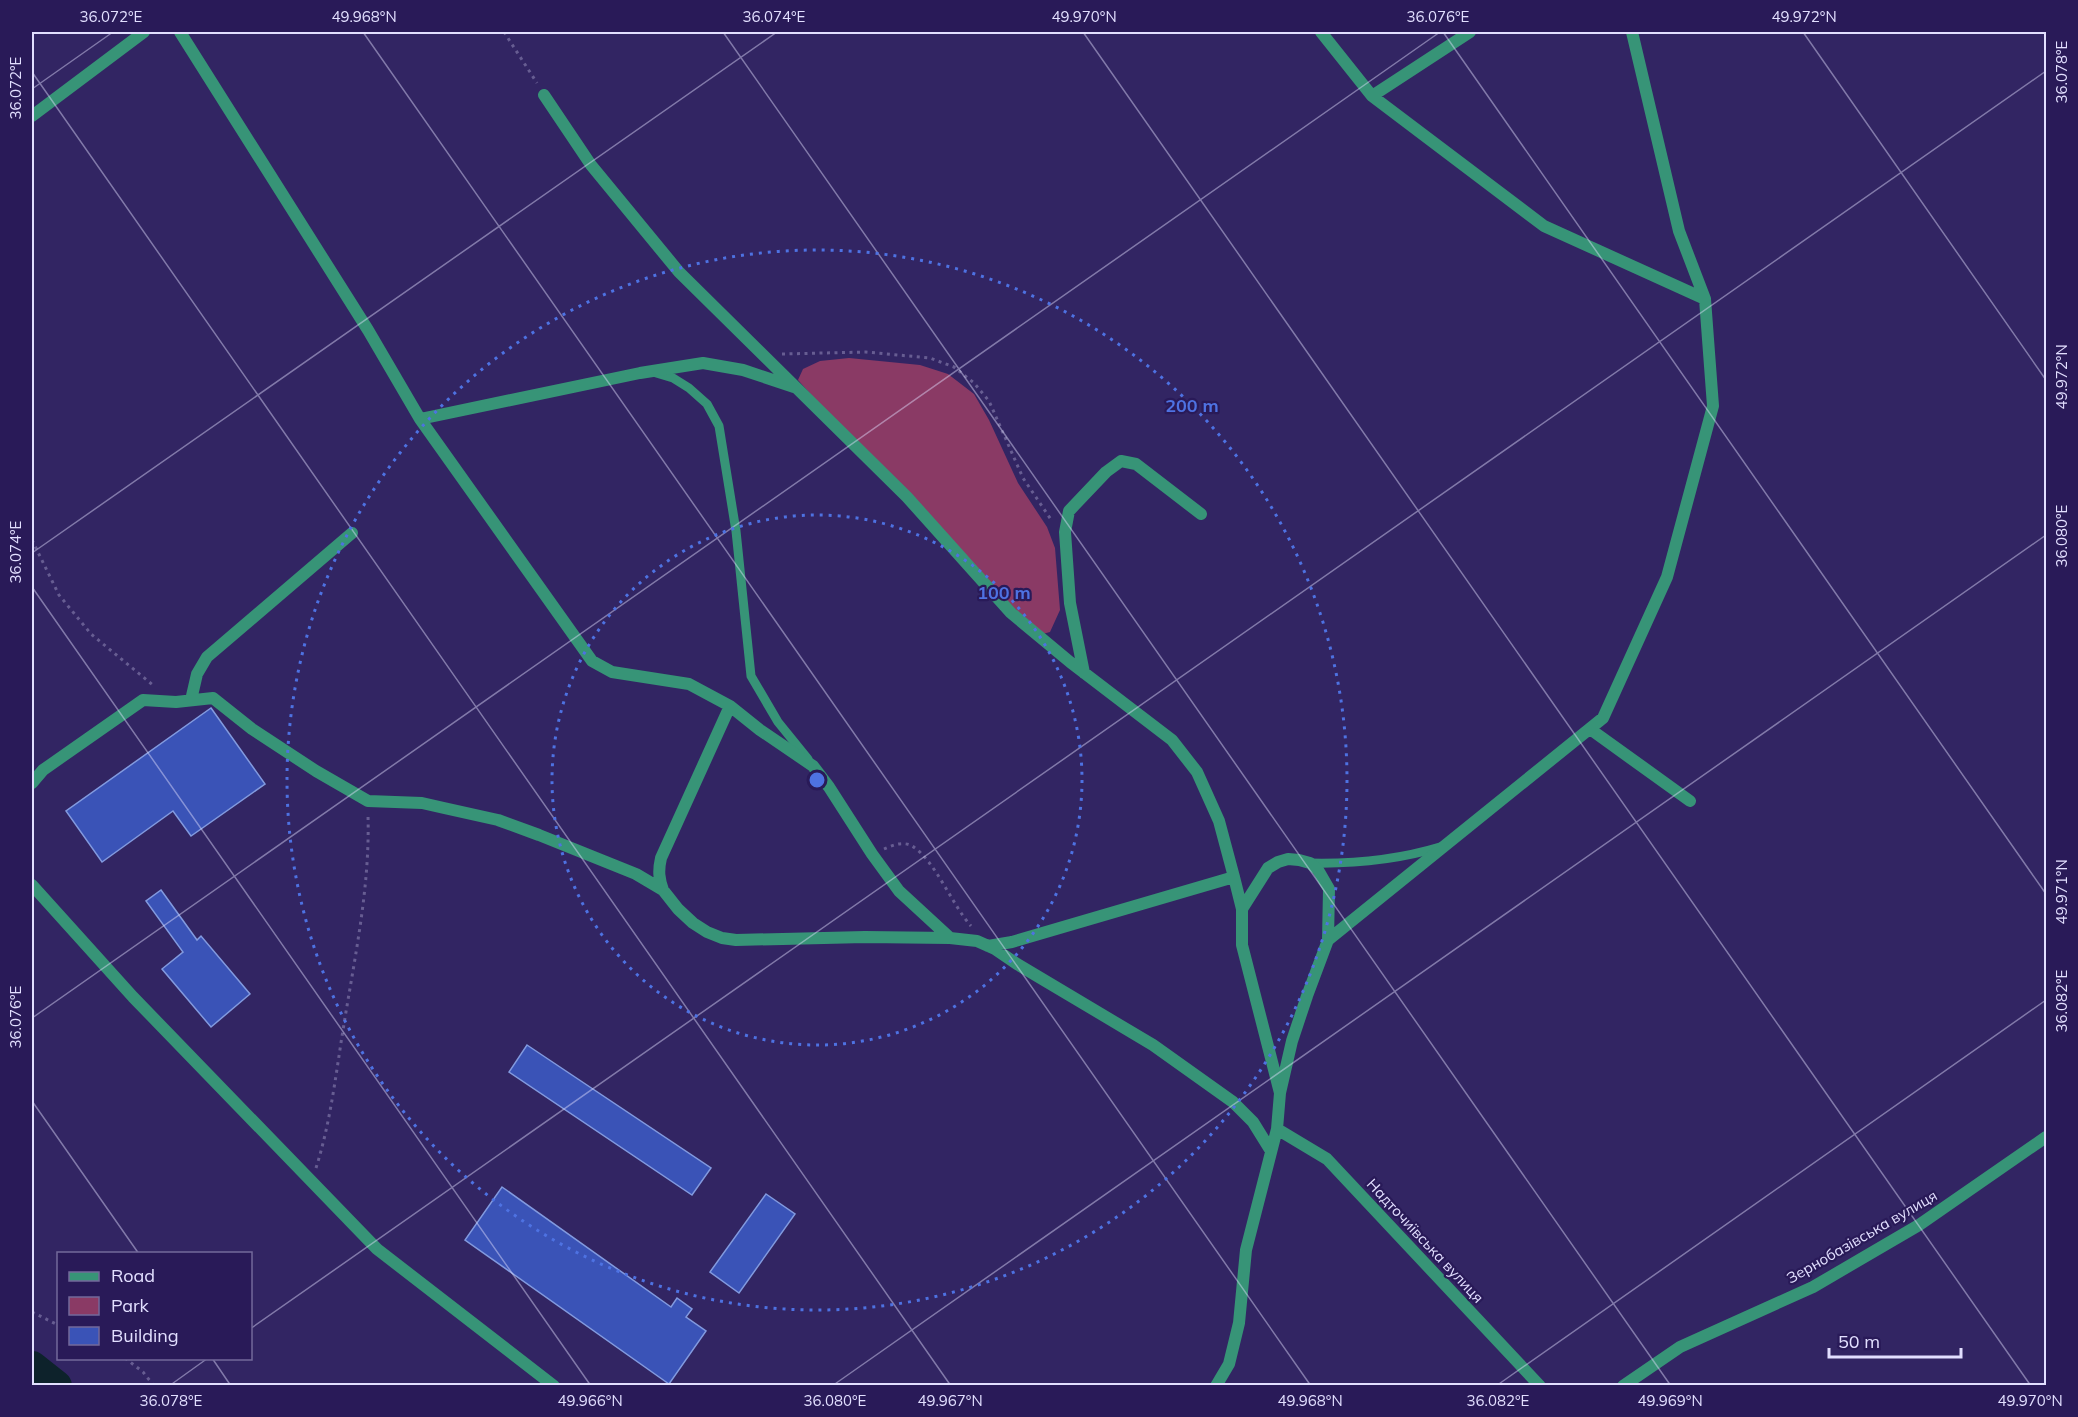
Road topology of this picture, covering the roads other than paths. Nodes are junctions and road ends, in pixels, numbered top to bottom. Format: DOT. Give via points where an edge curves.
graph roads {
  1 [pos="144,32"];
  2 [pos="180,32"];
  3 [pos="1321,32"];
  4 [pos="1470,32"];
  5 [pos="1632,32"];
  6 [pos="544,95"];
  7 [pos="1371,96"];
  8 [pos="32,116"];
  9 [pos="1705,299"];
  10 [pos="652,372"];
  11 [pos="798,388"];
  12 [pos="420,419"];
  13 [pos="1201,514"];
  14 [pos="351,532"];
  15 [pos="1084,673"];
  16 [pos="191,700"];
  17 [pos="730,706"];
  18 [pos="1590,729"];
  19 [pos="813,766"];
  20 [pos="32,783"];
  21 [pos="1690,801"];
  22 [pos="1445,845"];
  23 [pos="1310,863"];
  24 [pos="1234,877"];
  25 [pos="32,885"];
  26 [pos="663,890"];
  27 [pos="1242,909"];
  28 [pos="951,938"];
  29 [pos="1328,940"];
  30 [pos="990,945"];
  31 [pos="1280,1094"];
  32 [pos="1277,1129"];
  33 [pos="2046,1137"];
  34 [pos="1271,1151"];
  35 [pos="554,1386"];
  36 [pos="1216,1386"];
  37 [pos="1540,1386"];
  38 [pos="1623,1386"];
  1 -- 8 [label="street"];
  2 -- 12 [label="street"];
  3 -- 7 [label="street"];
  4 -- 7 [label="street"];
  5 -- 9 [label="street" via="1678,231"];
  6 -- 11 [label="street" via="591,165 679,272"];
  7 -- 9 [label="street" via="1544,226"];
  9 -- 18 [label="street" via="1713,406 1667,577 1603,718"];
  10 -- 11 [label="street" via="703,363 743,370"];
  10 -- 12 [label="street"];
  10 -- 19 [label="lane" via="689,388 707,404 719,426 736,531 751,676 778,722"];
  11 -- 15 [label="street" via="907,498 1011,614"];
  12 -- 17 [label="street" via="592,661 612,672 689,684"];
  13 -- 15 [label="street" via="1136,464 1121,461 1069,512 1065,532 1070,603"];
  14 -- 16 [label="street" via="207,657 197,674"];
  15 -- 24 [label="street" via="1172,740 1197,772 1219,821"];
  16 -- 20 [label="street" via="143,700 43,770"];
  16 -- 26 [label="street" via="213,698 252,729 368,801 422,803 498,820 636,874"];
  17 -- 19 [label="street"];
  17 -- 26 [label="street" via="661,858 658,869"];
  18 -- 21 [label="street"];
  18 -- 22 [label="street"];
  19 -- 28 [label="street" via="899,891"];
  22 -- 23 [label="lane" via="1381,861"];
  22 -- 29 [label="street"];
  23 -- 27 [label="street" via="1288,859 1268,868"];
  23 -- 29 [label="street" via="1329,889"];
  24 -- 27 [label="street"];
  24 -- 30 [label="street" via="1012,942"];
  25 -- 35 [label="street" via="133,997 376,1249"];
  26 -- 28 [label="street" via="693,923 722,938"];
  27 -- 31 [label="street" via="1242,945"];
  28 -- 30 [label="street"];
  29 -- 31 [label="street" via="1292,1041"];
  30 -- 34 [label="street" via="1153,1045 1224,1096 1252,1122"];
  31 -- 32 [label="street"];
  32 -- 34 [label="street"];
  32 -- 37 [label="street, Надточиївська вулиця" via="1327,1159"];
  33 -- 38 [label="street, Зернобазівська вулиця" via="1919,1225 1813,1287 1680,1347"];
  34 -- 36 [label="street" via="1246,1250 1239,1323 1229,1364"];
}
